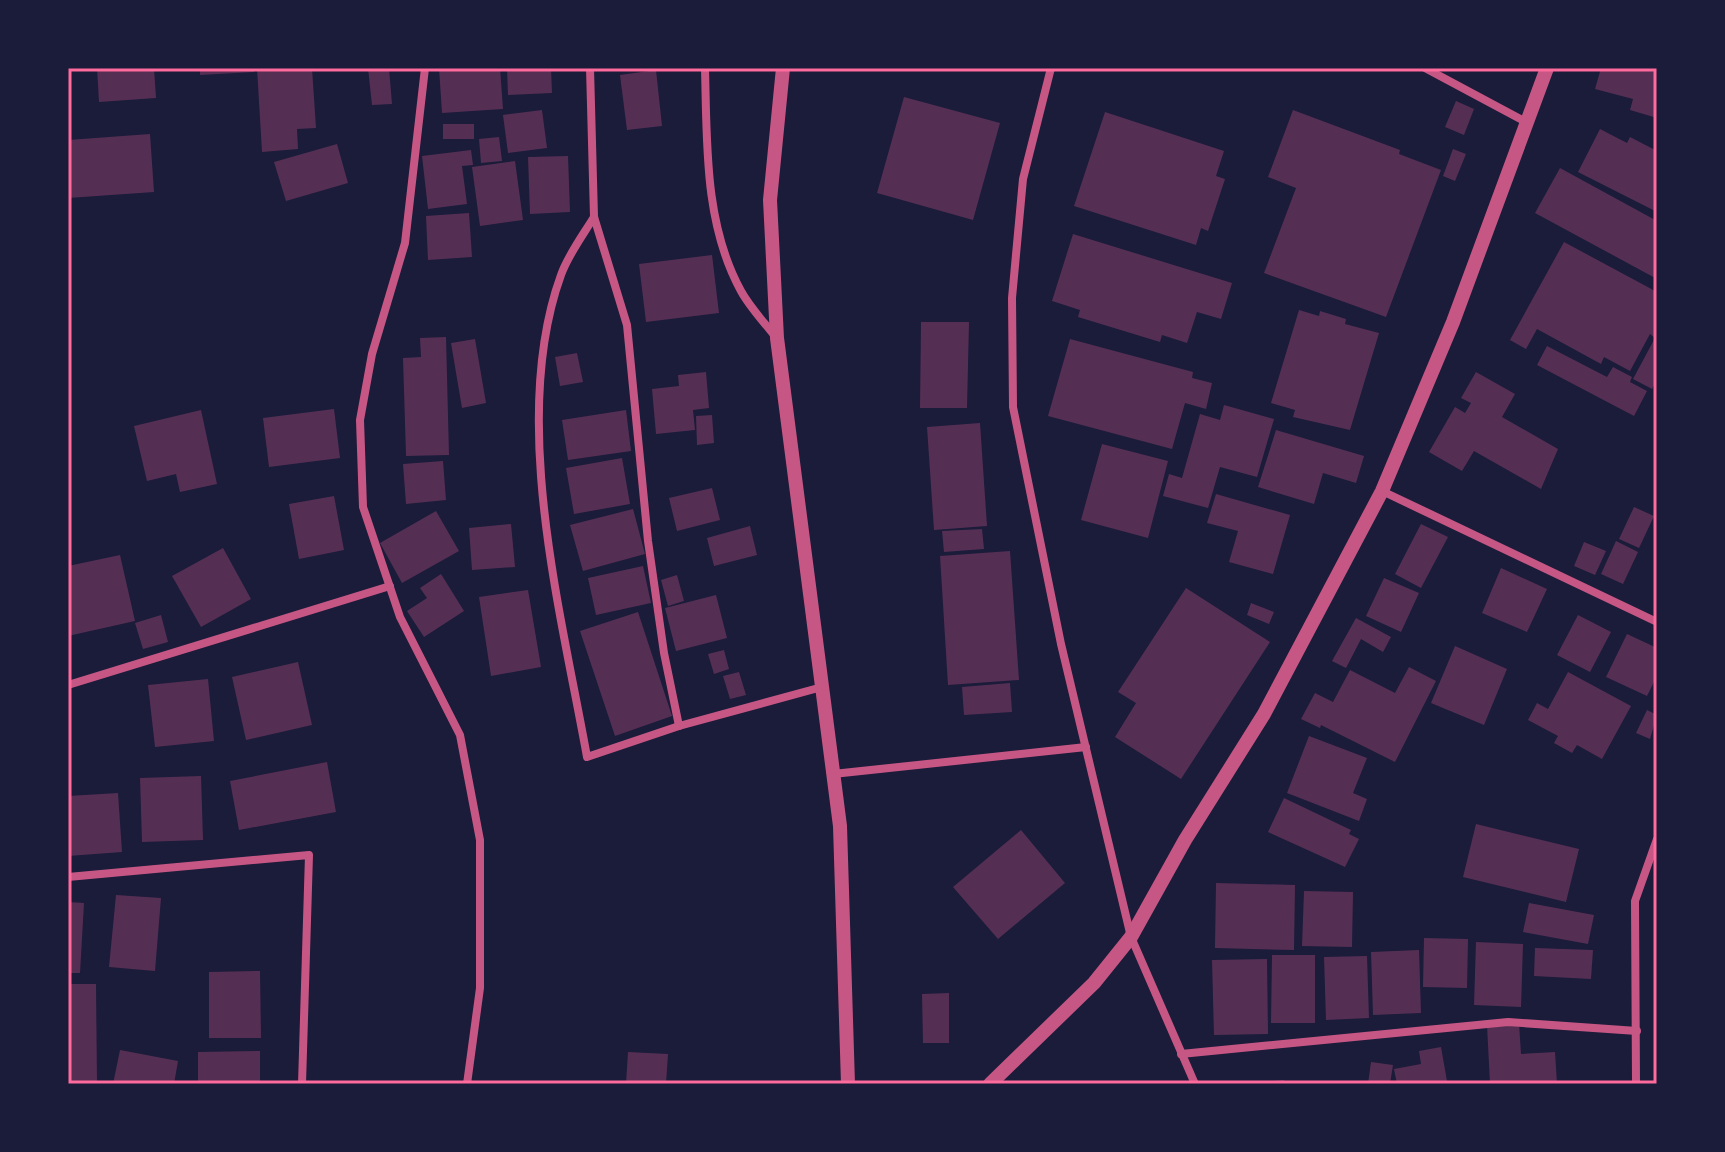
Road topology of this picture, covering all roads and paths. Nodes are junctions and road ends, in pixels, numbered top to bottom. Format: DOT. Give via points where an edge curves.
graph roads {
  1 [pos="425,68"];
  2 [pos="590,68"];
  3 [pos="705,68"];
  4 [pos="783,68"];
  5 [pos="1051,68"];
  6 [pos="1425,68"];
  7 [pos="1547,68"];
  8 [pos="1528,123"];
  9 [pos="594,217"];
  10 [pos="777,338"];
  11 [pos="1382,491"];
  12 [pos="390,586"];
  13 [pos="1657,622"];
  14 [pos="68,685"];
  15 [pos="822,687"];
  16 [pos="679,726"];
  17 [pos="1086,747"];
  18 [pos="833,774"];
  19 [pos="1657,839"];
  20 [pos="68,877"];
  21 [pos="1131,937"];
  22 [pos="1637,1031"];
  23 [pos="1181,1054"];
  24 [pos="302,1084"];
  25 [pos="467,1084"];
  26 [pos="848,1084"];
  27 [pos="990,1084"];
  28 [pos="1195,1084"];
  29 [pos="1636,1084"];
  1 -- 12 [label="street" via="405,243 372,354 360,420 363,507"];
  2 -- 9 [label="street"];
  3 -- 10 [label="street" via="708,170 717,230 741,291"];
  4 -- 10 [label="street" via="770,200"];
  5 -- 17 [label="street" via="1023,179 1012,298 1013,407"];
  6 -- 8 [label="street"];
  7 -- 8 [label="street"];
  8 -- 11 [label="street"];
  9 -- 16 [label="street" via="627,325 648,541"];
  9 -- 16 [label="street" via="561,275 539,370 543,505 587,757"];
  10 -- 15 [label="street"];
  11 -- 13 [label="street"];
  11 -- 21 [label="street" via="1264,714"];
  12 -- 14 [label="street"];
  12 -- 25 [label="street" via="400,617 460,735 480,840 480,988"];
  15 -- 16 [label="street"];
  15 -- 18 [label="street"];
  17 -- 18 [label="street"];
  17 -- 21 [label="street"];
  18 -- 26 [label="street" via="840,826"];
  19 -- 22 [label="street" via="1635,901"];
  20 -- 24 [label="street" via="309,855"];
  21 -- 23 [label="street"];
  21 -- 27 [label="street" via="1094,983"];
  22 -- 23 [label="street" via="1508,1022"];
  22 -- 29 [label="street"];
  23 -- 28 [label="street"];
}
